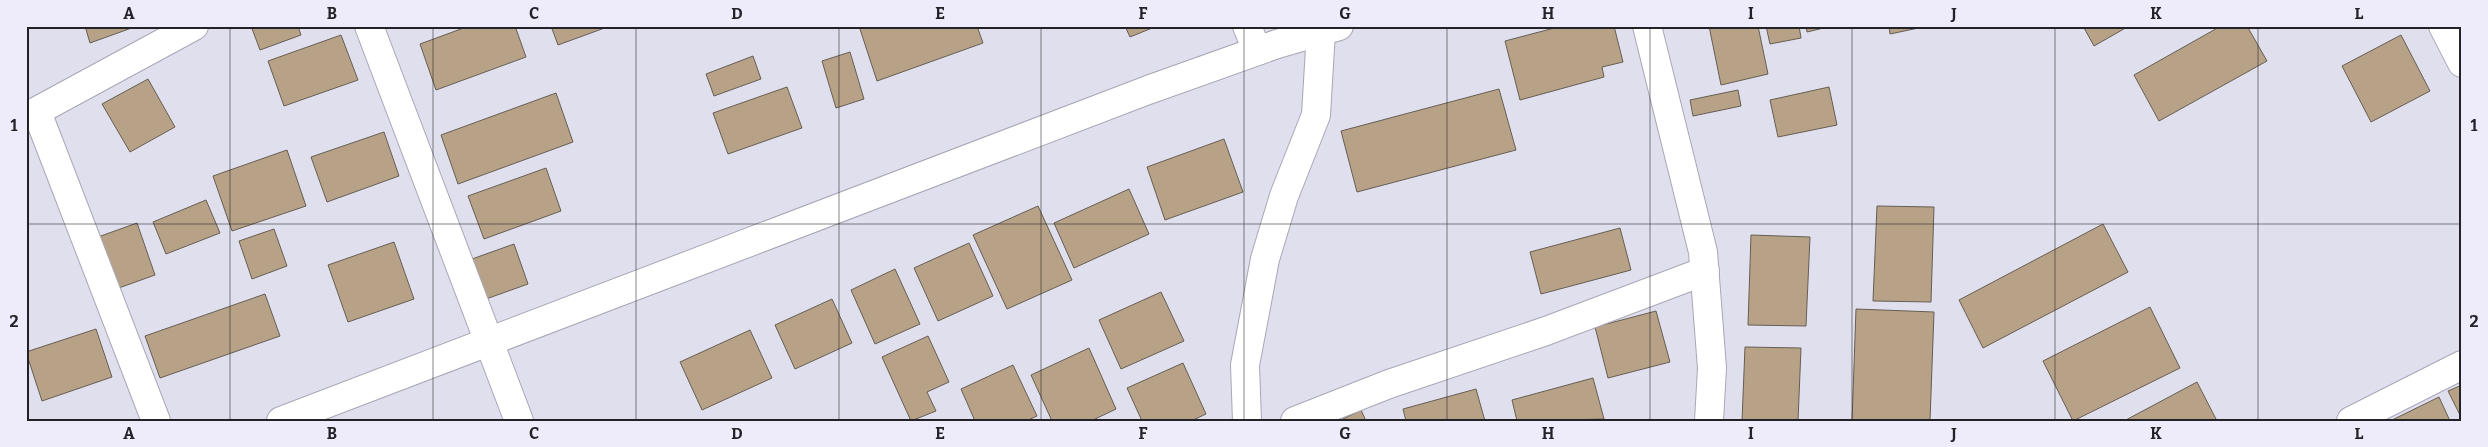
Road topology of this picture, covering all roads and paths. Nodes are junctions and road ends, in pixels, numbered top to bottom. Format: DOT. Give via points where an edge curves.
graph roads {
  1 [pos="194,26"];
  2 [pos="369,26"];
  3 [pos="1247,26"];
  4 [pos="1647,26"];
  5 [pos="2443,26"];
  6 [pos="1330,29"];
  7 [pos="1257,51"];
  8 [pos="2462,63"];
  9 [pos="32,115"];
  10 [pos="1705,271"];
  11 [pos="488,343"];
  12 [pos="2462,365"];
  13 [pos="156,421"];
  14 [pos="282,421"];
  15 [pos="519,421"];
  16 [pos="1247,421"];
  17 [pos="1295,421"];
  18 [pos="1709,421"];
  19 [pos="2351,421"];
  1 -- 9 [label="street"];
  2 -- 11 [label="street"];
  3 -- 7 [label="street"];
  4 -- 10 [label="street"];
  5 -- 8 [label="street"];
  6 -- 7 [label="street"];
  6 -- 16 [label="street" via="1316,115 1284,196 1261,278 1244,365"];
  7 -- 11 [label="street" via="1139,93"];
  9 -- 13 [label="street"];
  10 -- 17 [label="street"];
  10 -- 18 [label="street" via="1712,368"];
  11 -- 14 [label="street"];
  11 -- 15 [label="street"];
  12 -- 19 [label="street"];
}
